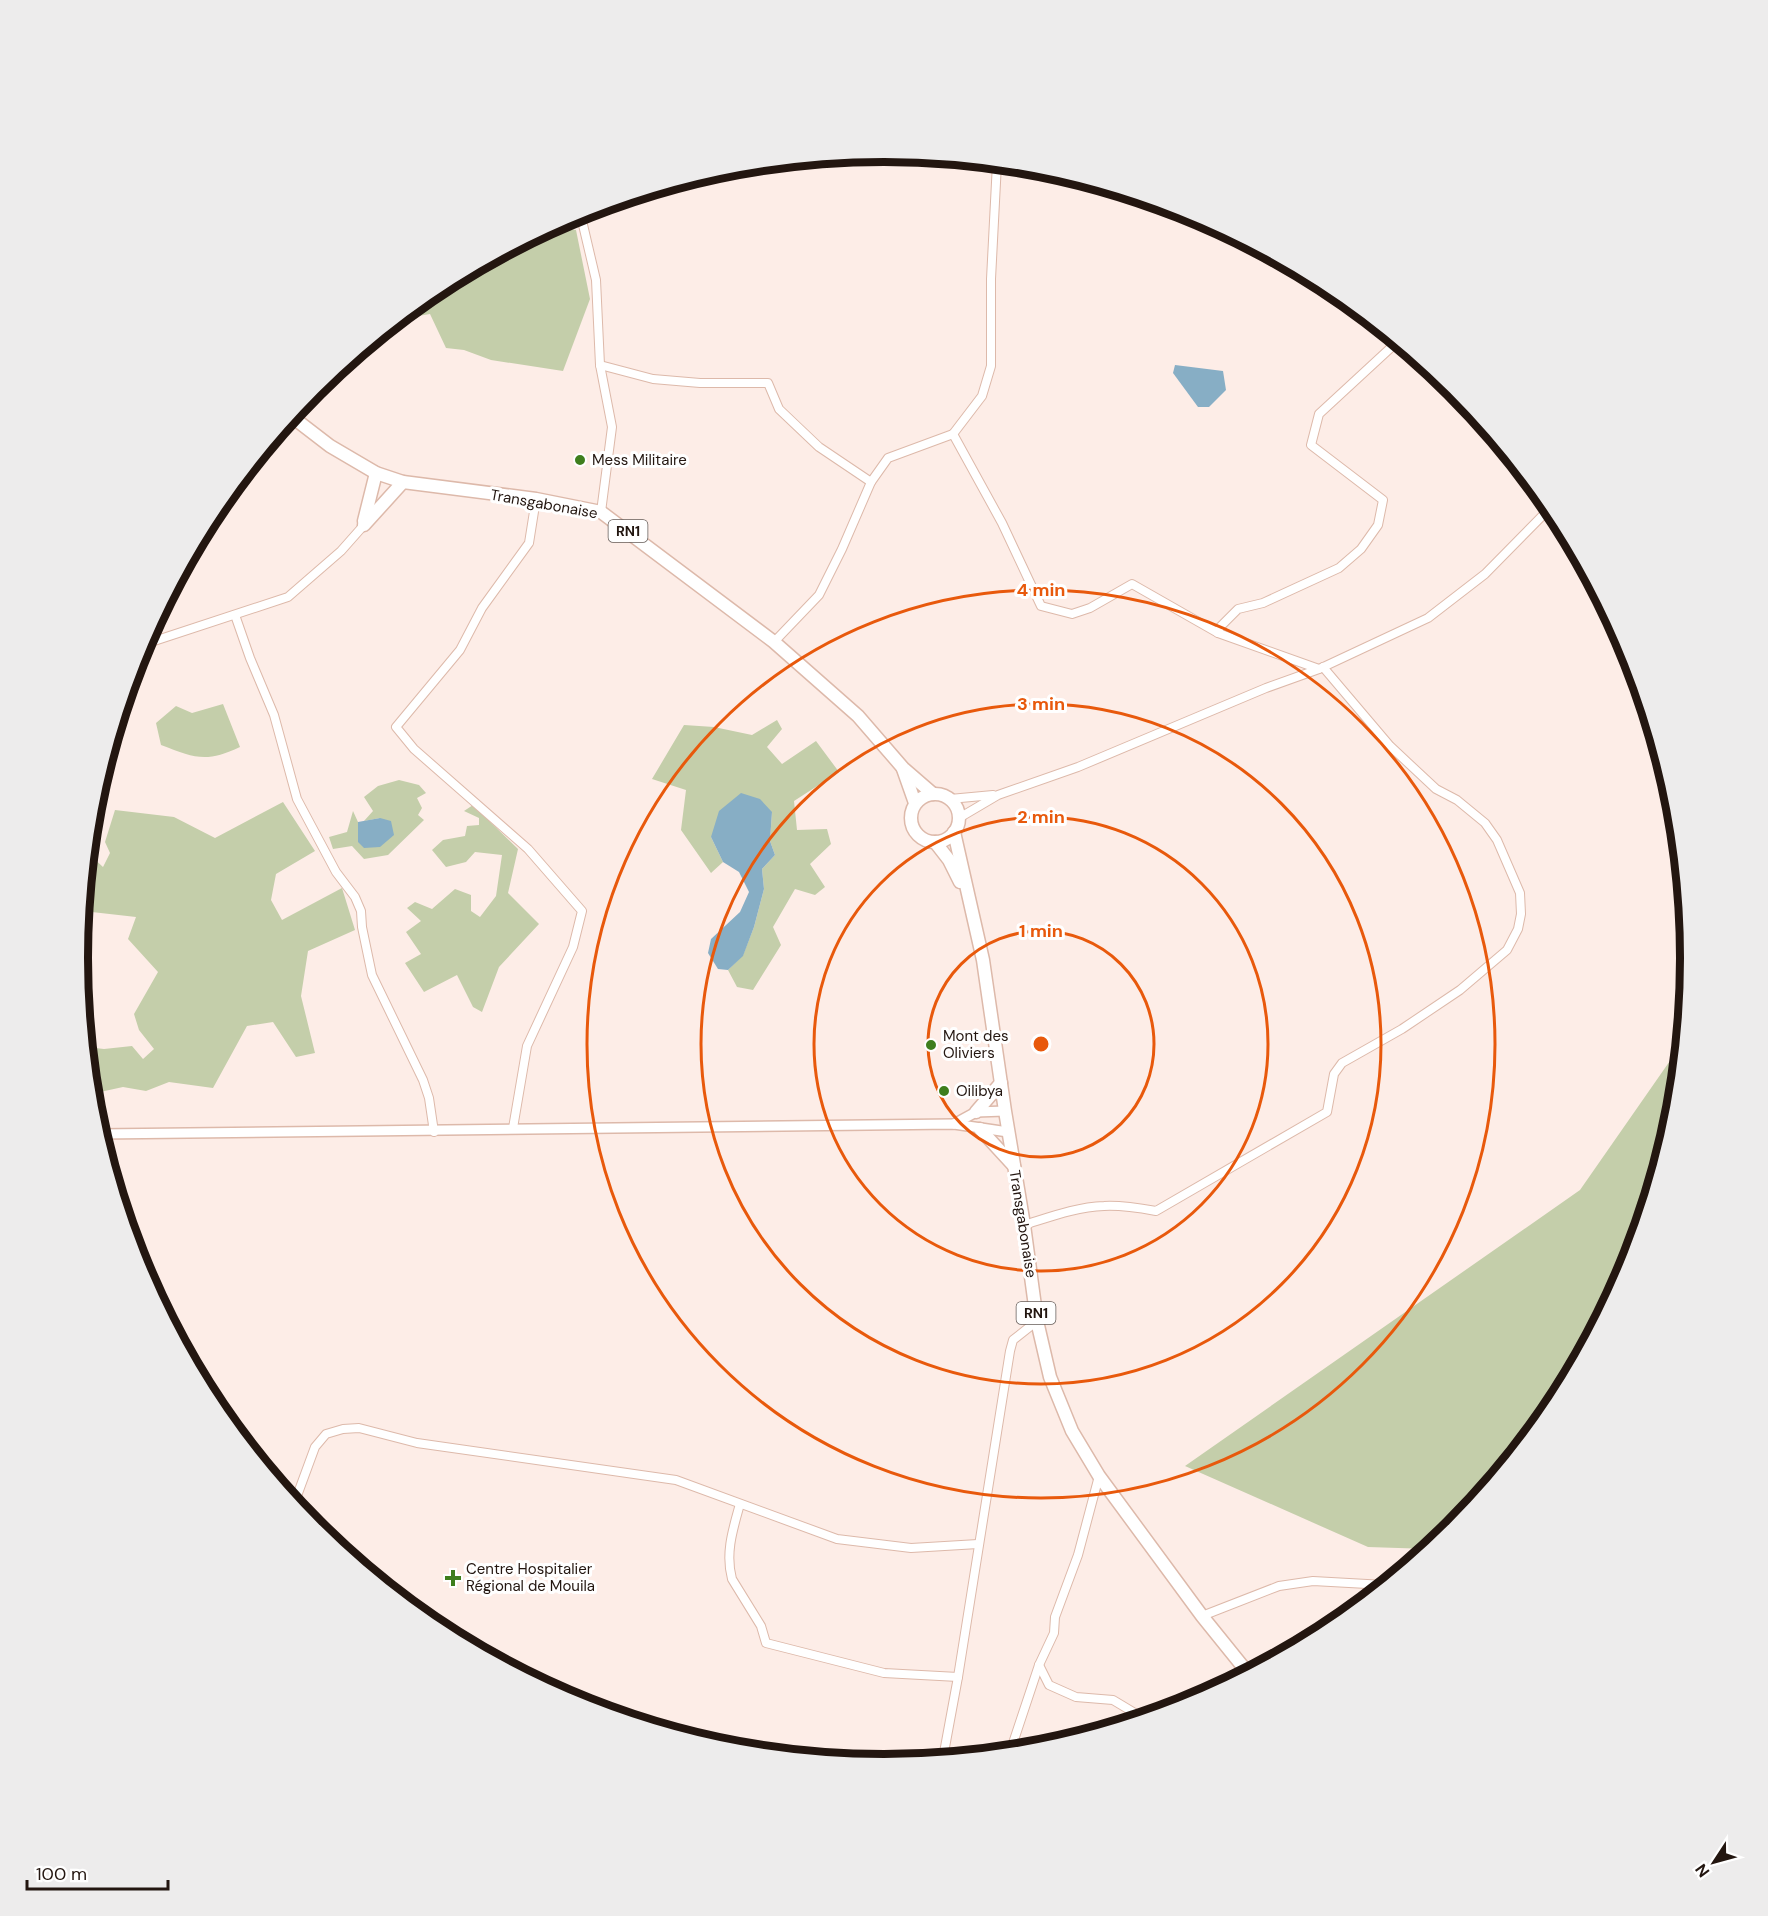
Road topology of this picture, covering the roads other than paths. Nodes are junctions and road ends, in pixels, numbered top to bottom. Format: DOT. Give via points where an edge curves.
graph roads {
  1 [pos="997,171"];
  2 [pos="582,222"];
  3 [pos="1392,346"];
  4 [pos="600,365"];
  5 [pos="297,421"];
  6 [pos="953,434"];
  7 [pos="376,473"];
  8 [pos="403,482"];
  9 [pos="871,482"];
  10 [pos="536,499"];
  11 [pos="601,512"];
  12 [pos="1544,514"];
  13 [pos="364,525"];
  14 [pos="235,615"];
  15 [pos="1218,633"];
  16 [pos="155,641"];
  17 [pos="774,642"];
  18 [pos="1321,668"];
  19 [pos="903,768"];
  20 [pos="933,794"];
  21 [pos="998,795"];
  22 [pos="950,799"];
  23 [pos="915,803"];
  24 [pos="958,818"];
  25 [pos="954,832"];
  26 [pos="935,842"];
  27 [pos="967,896"];
  28 [pos="1001,1083"];
  29 [pos="1005,1111"];
  30 [pos="976,1112"];
  31 [pos="954,1124"];
  32 [pos="513,1128"];
  33 [pos="980,1129"];
  34 [pos="434,1132"];
  35 [pos="1008,1132"];
  36 [pos="109,1134"];
  37 [pos="1014,1167"];
  38 [pos="1024,1225"];
  39 [pos="1037,1321"];
  40 [pos="1099,1476"];
  41 [pos="297,1495"];
  42 [pos="740,1504"];
  43 [pos="978,1544"];
  44 [pos="1374,1584"];
  45 [pos="1202,1617"];
  46 [pos="1040,1665"];
  47 [pos="1243,1667"];
  48 [pos="958,1677"];
  49 [pos="1134,1713"];
  50 [pos="1013,1743"];
  51 [pos="944,1751"];
  1 -- 6 [label="street" via="991,366 982,396"];
  2 -- 4 [label="street" via="596,280"];
  3 -- 15 [label="street" via="1319,414 1311,445 1383,500 1378,525 1361,549 1339,568 1263,603 1238,609"];
  4 -- 9 [label="street" via="653,379 768,383 779,409 819,447"];
  4 -- 11 [label="street" via="612,426"];
  5 -- 7 [label="highway, Transgabonaise / RN1"];
  6 -- 9 [label="street" via="888,458"];
  6 -- 15 [label="street" via="1002,523 1041,606 1072,614 1132,584"];
  7 -- 8 [label="highway, Transgabonaise / RN1"];
  7 -- 13 [label="highway"];
  8 -- 10 [label="highway, Transgabonaise / RN1"];
  8 -- 13 [label="highway"];
  9 -- 17 [label="street" via="819,595"];
  10 -- 11 [label="highway, Transgabonaise / RN1"];
  10 -- 32 [label="street" via="529,543 482,608 460,650 396,727 414,749 528,849 582,911 573,947 527,1046"];
  11 -- 17 [label="highway, Transgabonaise / RN1"];
  12 -- 18 [label="street" via="1485,574 1428,618"];
  13 -- 14 [label="street" via="341,551 288,597"];
  14 -- 16 [label="street"];
  14 -- 34 [label="street" via="274,715 297,799 361,911 372,975 423,1080"];
  15 -- 18 [label="street"];
  17 -- 19 [label="highway, Transgabonaise / RN1" via="858,716"];
  18 -- 21 [label="street"];
  18 -- 38 [label="street" via="1390,746 1436,789 1485,823 1497,840 1520,892 1521,914 1513,939 1507,950 1460,990 1342,1063 1334,1074 1327,1112 1317,1118 1156,1211 1102,1206"];
  19 -- 20 [label="highway, Transgabonaise / RN1"];
  19 -- 23 [label="highway, Transgabonaise / RN1"];
  20 -- 22 [label="highway"];
  20 -- 23 [label="highway"];
  21 -- 22 [label="street"];
  21 -- 24 [label="street"];
  22 -- 24 [label="highway"];
  23 -- 26 [label="highway" via="911,824 916,834"];
  24 -- 25 [label="highway"];
  25 -- 26 [label="highway"];
  25 -- 27 [label="highway, Transgabonaise / RN1"];
  26 -- 27 [label="highway, Transgabonaise / RN1"];
  27 -- 28 [label="highway, Transgabonaise / RN1" via="983,960"];
  28 -- 29 [label="highway, Transgabonaise / RN1"];
  28 -- 30 [label="highway"];
  29 -- 30 [label="street"];
  29 -- 35 [label="highway, Transgabonaise / RN1"];
  30 -- 31 [label="street"];
  31 -- 32 [label="street"];
  31 -- 33 [label="street"];
  32 -- 34 [label="street"];
  33 -- 35 [label="street"];
  33 -- 37 [label="highway"];
  34 -- 36 [label="street"];
  35 -- 37 [label="highway, Transgabonaise / RN1"];
  37 -- 38 [label="highway, Transgabonaise / RN1"];
  38 -- 39 [label="highway, Transgabonaise / RN1"];
  39 -- 40 [label="highway, Transgabonaise / RN1" via="1050,1377 1072,1431"];
  39 -- 43 [label="street" via="1013,1340 1010,1351"];
  40 -- 45 [label="highway, Transgabonaise / RN1"];
  40 -- 46 [label="street" via="1078,1556 1055,1617 1054,1633"];
  41 -- 42 [label="street" via="315,1447 326,1434 359,1428 417,1443 676,1480"];
  42 -- 43 [label="street" via="837,1539 911,1548"];
  42 -- 48 [label="street" via="729,1542 730,1572 766,1643 884,1673"];
  43 -- 48 [label="street"];
  44 -- 45 [label="street" via="1313,1581 1279,1586"];
  45 -- 47 [label="highway, Transgabonaise / RN1"];
  46 -- 49 [label="street" via="1049,1685 1076,1697 1113,1700"];
  46 -- 50 [label="street"];
  48 -- 51 [label="street"];
}
